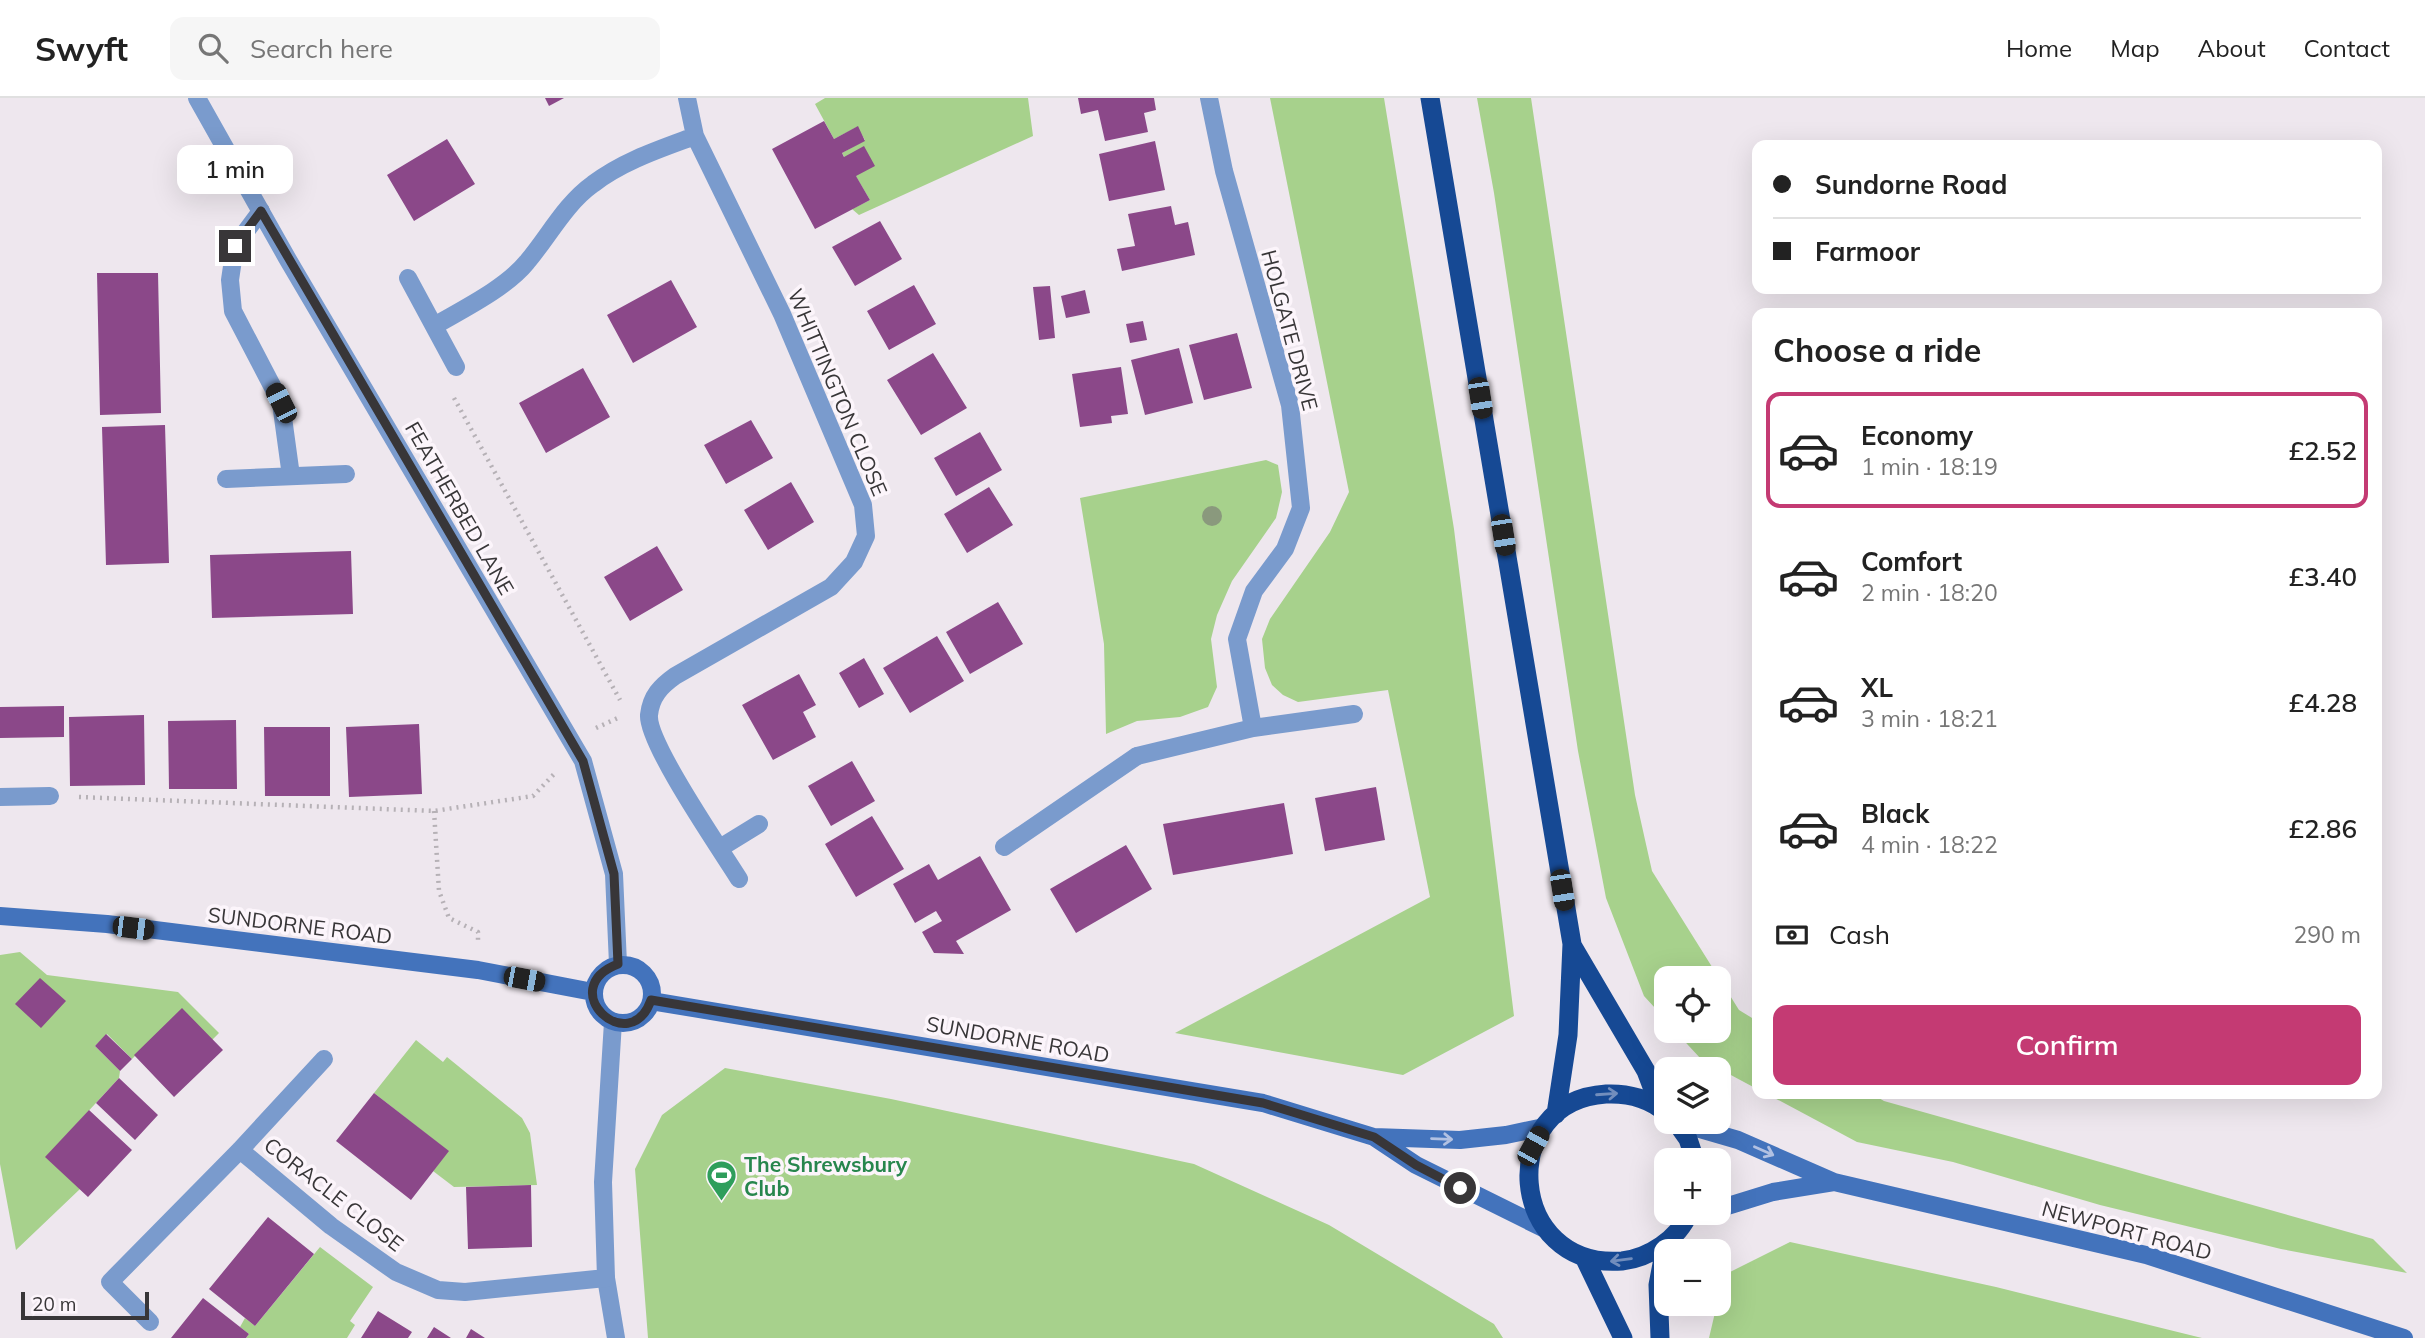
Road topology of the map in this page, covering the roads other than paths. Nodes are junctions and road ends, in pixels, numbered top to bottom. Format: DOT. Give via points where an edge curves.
graph roads {
  1 [pos="197,98"];
  2 [pos="687,98"];
  3 [pos="1209,98"];
  4 [pos="1430,98"];
  5 [pos="695,136"];
  6 [pos="261,211"];
  7 [pos="408,278"];
  8 [pos="434,326"];
  9 [pos="456,367"];
  10 [pos="346,474"];
  11 [pos="291,476"];
  12 [pos="226,479"];
  13 [pos="1354,714"];
  14 [pos="1253,728"];
  15 [pos="50,796"];
  16 [pos="0,797"];
  17 [pos="759,824"];
  18 [pos="1004,847"];
  19 [pos="720,848"];
  20 [pos="739,879"];
  21 [pos="0,916"];
  22 [pos="1572,944"];
  23 [pos="618,964"];
  24 [pos="593,992"];
  25 [pos="651,1000"];
  26 [pos="613,1022"];
  27 [pos="324,1059"];
  28 [pos="1654,1089"];
  29 [pos="1654,1105"];
  30 [pos="1550,1120"];
  31 [pos="1717,1134"];
  32 [pos="1374,1137"];
  33 [pos="240,1150"];
  34 [pos="1834,1182"];
  35 [pos="1731,1205"];
  36 [pos="1683,1225"];
  37 [pos="1545,1229"];
  38 [pos="1669,1239"];
  39 [pos="1654,1250"];
  40 [pos="1584,1257"];
  41 [pos="606,1278"];
  42 [pos="1659,1316"];
  43 [pos="150,1322"];
  44 [pos="616,1338"];
  45 [pos="1623,1338"];
  46 [pos="1660,1338"];
  47 [pos="2404,1338"];
  1 -- 6 [label="street, FEATHERBED LANE"];
  2 -- 5 [label="street, WHITTINGTON CLOSE"];
  3 -- 14 [label="street, HOLGATE DRIVE" via="1224,171 1290,405 1301,508 1285,549 1254,591 1237,639"];
  4 -- 22 [label="highway"];
  5 -- 8 [label="street" via="627,163 592,184 526,264 484,297"];
  5 -- 19 [label="street, WHITTINGTON CLOSE" via="782,314 863,505 866,536 854,562 831,587 657,690 649,716 657,742"];
  6 -- 11 [label="street" via="235,246 230,280 233,311 281,403"];
  6 -- 23 [label="street, FEATHERBED LANE" via="583,761 614,874"];
  7 -- 8 [label="street"];
  8 -- 9 [label="street"];
  10 -- 11 [label="street"];
  11 -- 12 [label="street"];
  13 -- 14 [label="street"];
  14 -- 18 [label="street" via="1138,757"];
  15 -- 16 [label="street"];
  17 -- 19 [label="street"];
  19 -- 20 [label="street, WHITTINGTON CLOSE"];
  21 -- 24 [label="main road, SUNDORNE ROAD" via="107,924 478,970"];
  22 -- 28 [label="highway"];
  22 -- 30 [label="highway" via="1568,1035"];
  23 -- 24 [label="main road" via="601,973"];
  23 -- 25 [label="main road" via="645,973"];
  24 -- 26 [label="main road" via="598,1010"];
  25 -- 26 [label="main road" via="648,1010 632,1022"];
  25 -- 32 [label="main road, SUNDORNE ROAD" via="1263,1103"];
  26 -- 41 [label="street" via="603,1182"];
  27 -- 33 [label="street, CORACLE CLOSE"];
  30 -- 29 [label="highway, one-way" via="1574,1102 1596,1095 1618,1093"];
  32 -- 30 [label="main road, SUNDORNE ROAD, one-way" via="1460,1140 1506,1135"];
  30 -- 37 [label="highway" via="1533,1146 1528,1167 1528,1189"];
  31 -- 34 [label="main road, NEWPORT ROAD, one-way"];
  32 -- 37 [label="main road, SUNDORNE ROAD" via="1416,1165"];
  33 -- 41 [label="street, CORACLE CLOSE" via="352,1241 396,1272 438,1290 465,1292"];
  33 -- 43 [label="street, CORACLE CLOSE" via="110,1282"];
  34 -- 35 [label="main road, NEWPORT ROAD" via="1773,1192"];
  34 -- 47 [label="main road, NEWPORT ROAD" via="2146,1255"];
  36 -- 38 [label="highway"];
  37 -- 40 [label="highway"];
  39 -- 40 [label="highway, one-way" via="1626,1260"];
  40 -- 45 [label="highway"];
  41 -- 44 [label="street"];
  42 -- 46 [label="highway"];
}
